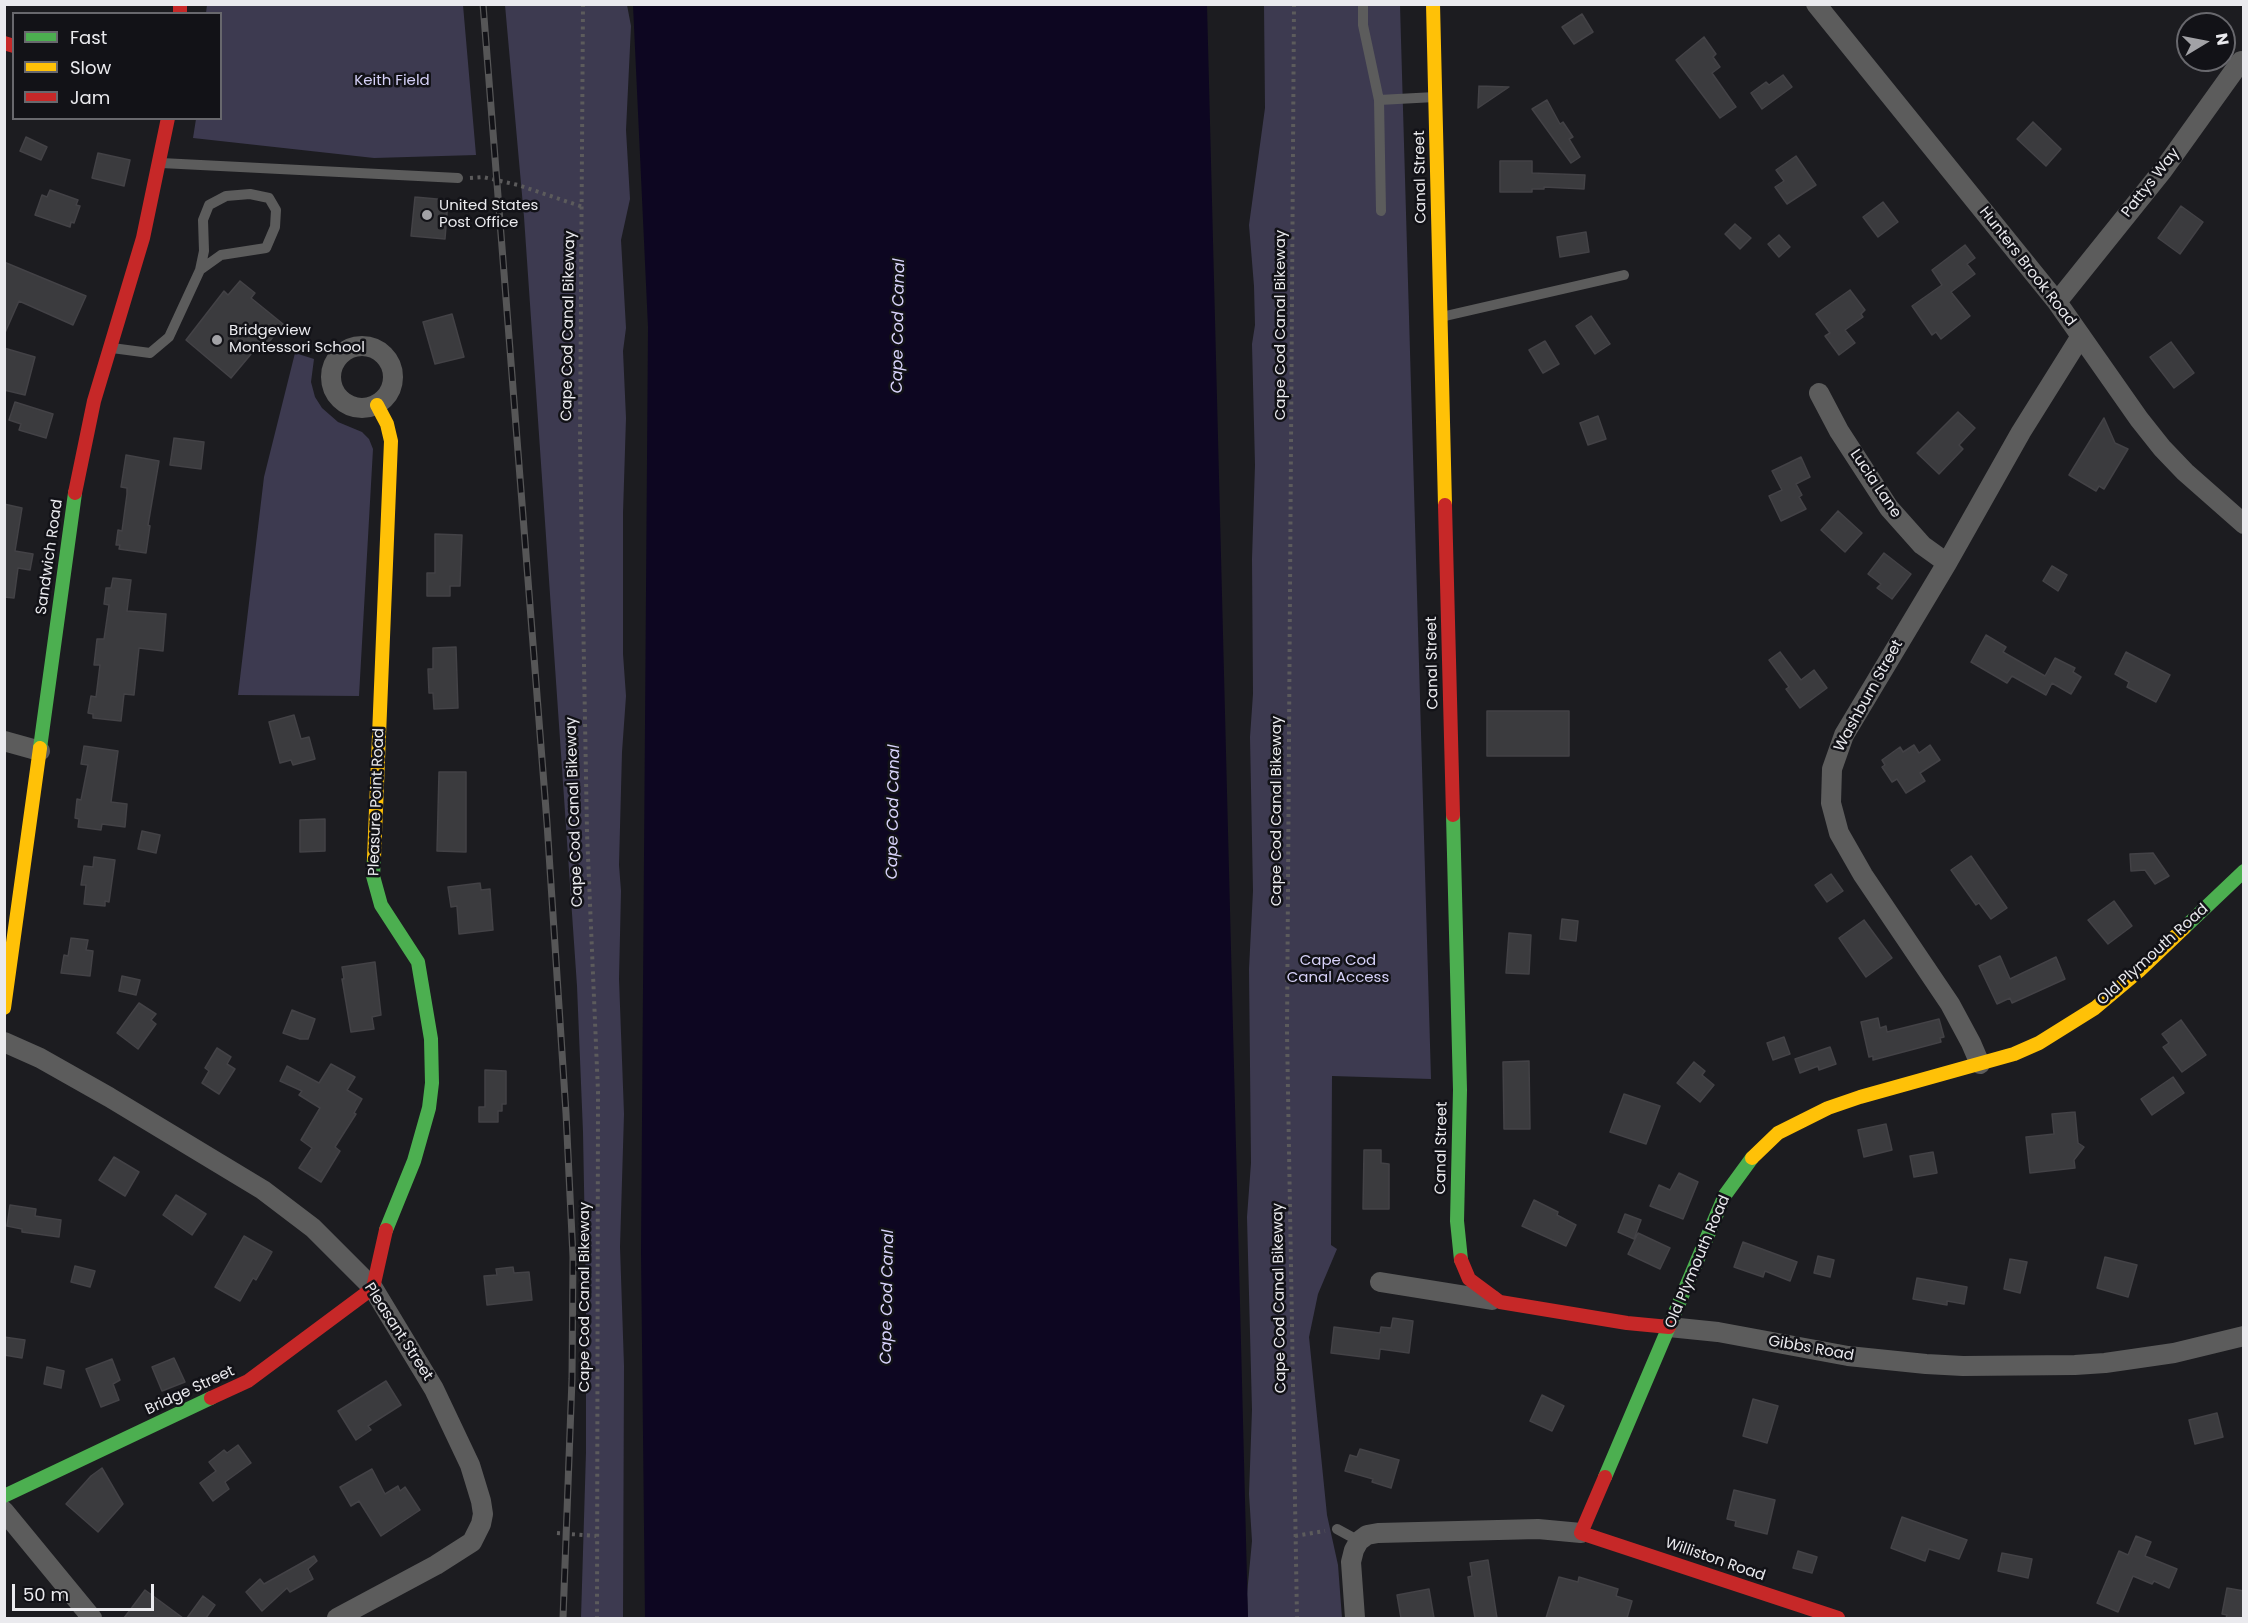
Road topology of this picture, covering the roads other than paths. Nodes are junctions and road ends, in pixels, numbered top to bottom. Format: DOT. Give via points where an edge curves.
graph roads {
  1 [pos="1363,4"];
  2 [pos="1433,4"];
  3 [pos="1816,4"];
  4 [pos="2241,61"];
  5 [pos="1435,97"];
  6 [pos="1379,100"];
  7 [pos="168,120"];
  8 [pos="160,163"];
  9 [pos="458,178"];
  10 [pos="1381,212"];
  11 [pos="200,270"];
  12 [pos="1624,275"];
  13 [pos="2057,302"];
  14 [pos="1441,317"];
  15 [pos="2081,336"];
  16 [pos="109,347"];
  17 [pos="1819,393"];
  18 [pos="377,405"];
  19 [pos="2244,524"];
  20 [pos="1947,563"];
  21 [pos="4,741"];
  22 [pos="40,751"];
  23 [pos="2244,871"];
  24 [pos="4,1008"];
  25 [pos="4,1042"];
  26 [pos="1980,1064"];
  27 [pos="1380,1282"];
  28 [pos="373,1288"];
  29 [pos="1500,1302"];
  30 [pos="1669,1327"];
  31 [pos="2244,1336"];
  32 [pos="4,1496"];
  33 [pos="4,1511"];
  34 [pos="1337,1529"];
  35 [pos="1581,1533"];
  36 [pos="1359,1541"];
  37 [pos="92,1618"];
  38 [pos="337,1618"];
  39 [pos="1355,1618"];
  40 [pos="1838,1618"];
  1 -- 6 [label="lane" via="1363,25"];
  2 -- 5 [label="street, Canal Street"];
  3 -- 13 [label="street, Hunters Brook Road"];
  4 -- 13 [label="street, Pattys Way" via="2163,170"];
  5 -- 6 [label="lane"];
  5 -- 14 [label="street, Canal Street"];
  6 -- 10 [label="lane"];
  7 -- 8 [label="street, Sandwich Road"];
  8 -- 9 [label="lane"];
  8 -- 16 [label="street, Sandwich Road" via="143,238"];
  11 -- 11 [label="lane" via="221,255 266,248 275,227 276,210 268,198 250,194 226,196 209,205 203,220"];
  11 -- 16 [label="lane" via="169,337 150,353"];
  12 -- 14 [label="lane"];
  13 -- 15 [label="street, Hunters Brook Road"];
  14 -- 29 [label="street, Canal Street" via="1460,1090 1458,1243 1469,1279"];
  15 -- 19 [label="street, Hunters Brook Road" via="2163,448"];
  15 -- 20 [label="street, Washburn Street"];
  16 -- 22 [label="street, Sandwich Road" via="74,499"];
  17 -- 20 [label="street, Lucia Lane" via="1889,508 1922,545"];
  18 -- 28 [label="street, Pleasure Point Road" via="391,441 373,876 381,905 422,973 432,1083 414,1161 387,1226"];
  20 -- 26 [label="street, Washburn Street" via="1844,735 1832,769 1831,803 1849,852 1962,1024"];
  21 -- 22 [label="street"];
  22 -- 24 [label="street, Sandwich Road"];
  23 -- 26 [label="street, Old Plymouth Road" via="2095,1008 2039,1043"];
  25 -- 28 [label="street, Pleasant Street" via="40,1058 263,1191 313,1228"];
  26 -- 30 [label="street, Old Plymouth Road" via="1828,1108 1771,1139 1740,1172 1725,1195"];
  27 -- 29 [label="street, Gibbs Road"];
  28 -- 32 [label="street, Bridge Street" via="248,1381"];
  28 -- 38 [label="street, Pleasant Street" via="434,1389 470,1465 483,1514 472,1542"];
  29 -- 30 [label="street, Gibbs Road"];
  30 -- 31 [label="street, Gibbs Road" via="1848,1356 1964,1366 2105,1363 2174,1353"];
  30 -- 35 [label="street, Old Plymouth Road"];
  33 -- 37 [label="street"];
  34 -- 36 [label="lane"];
  35 -- 36 [label="street" via="1538,1528 1378,1533"];
  35 -- 40 [label="street, Williston Road"];
  36 -- 39 [label="street" via="1351,1562"];
}
